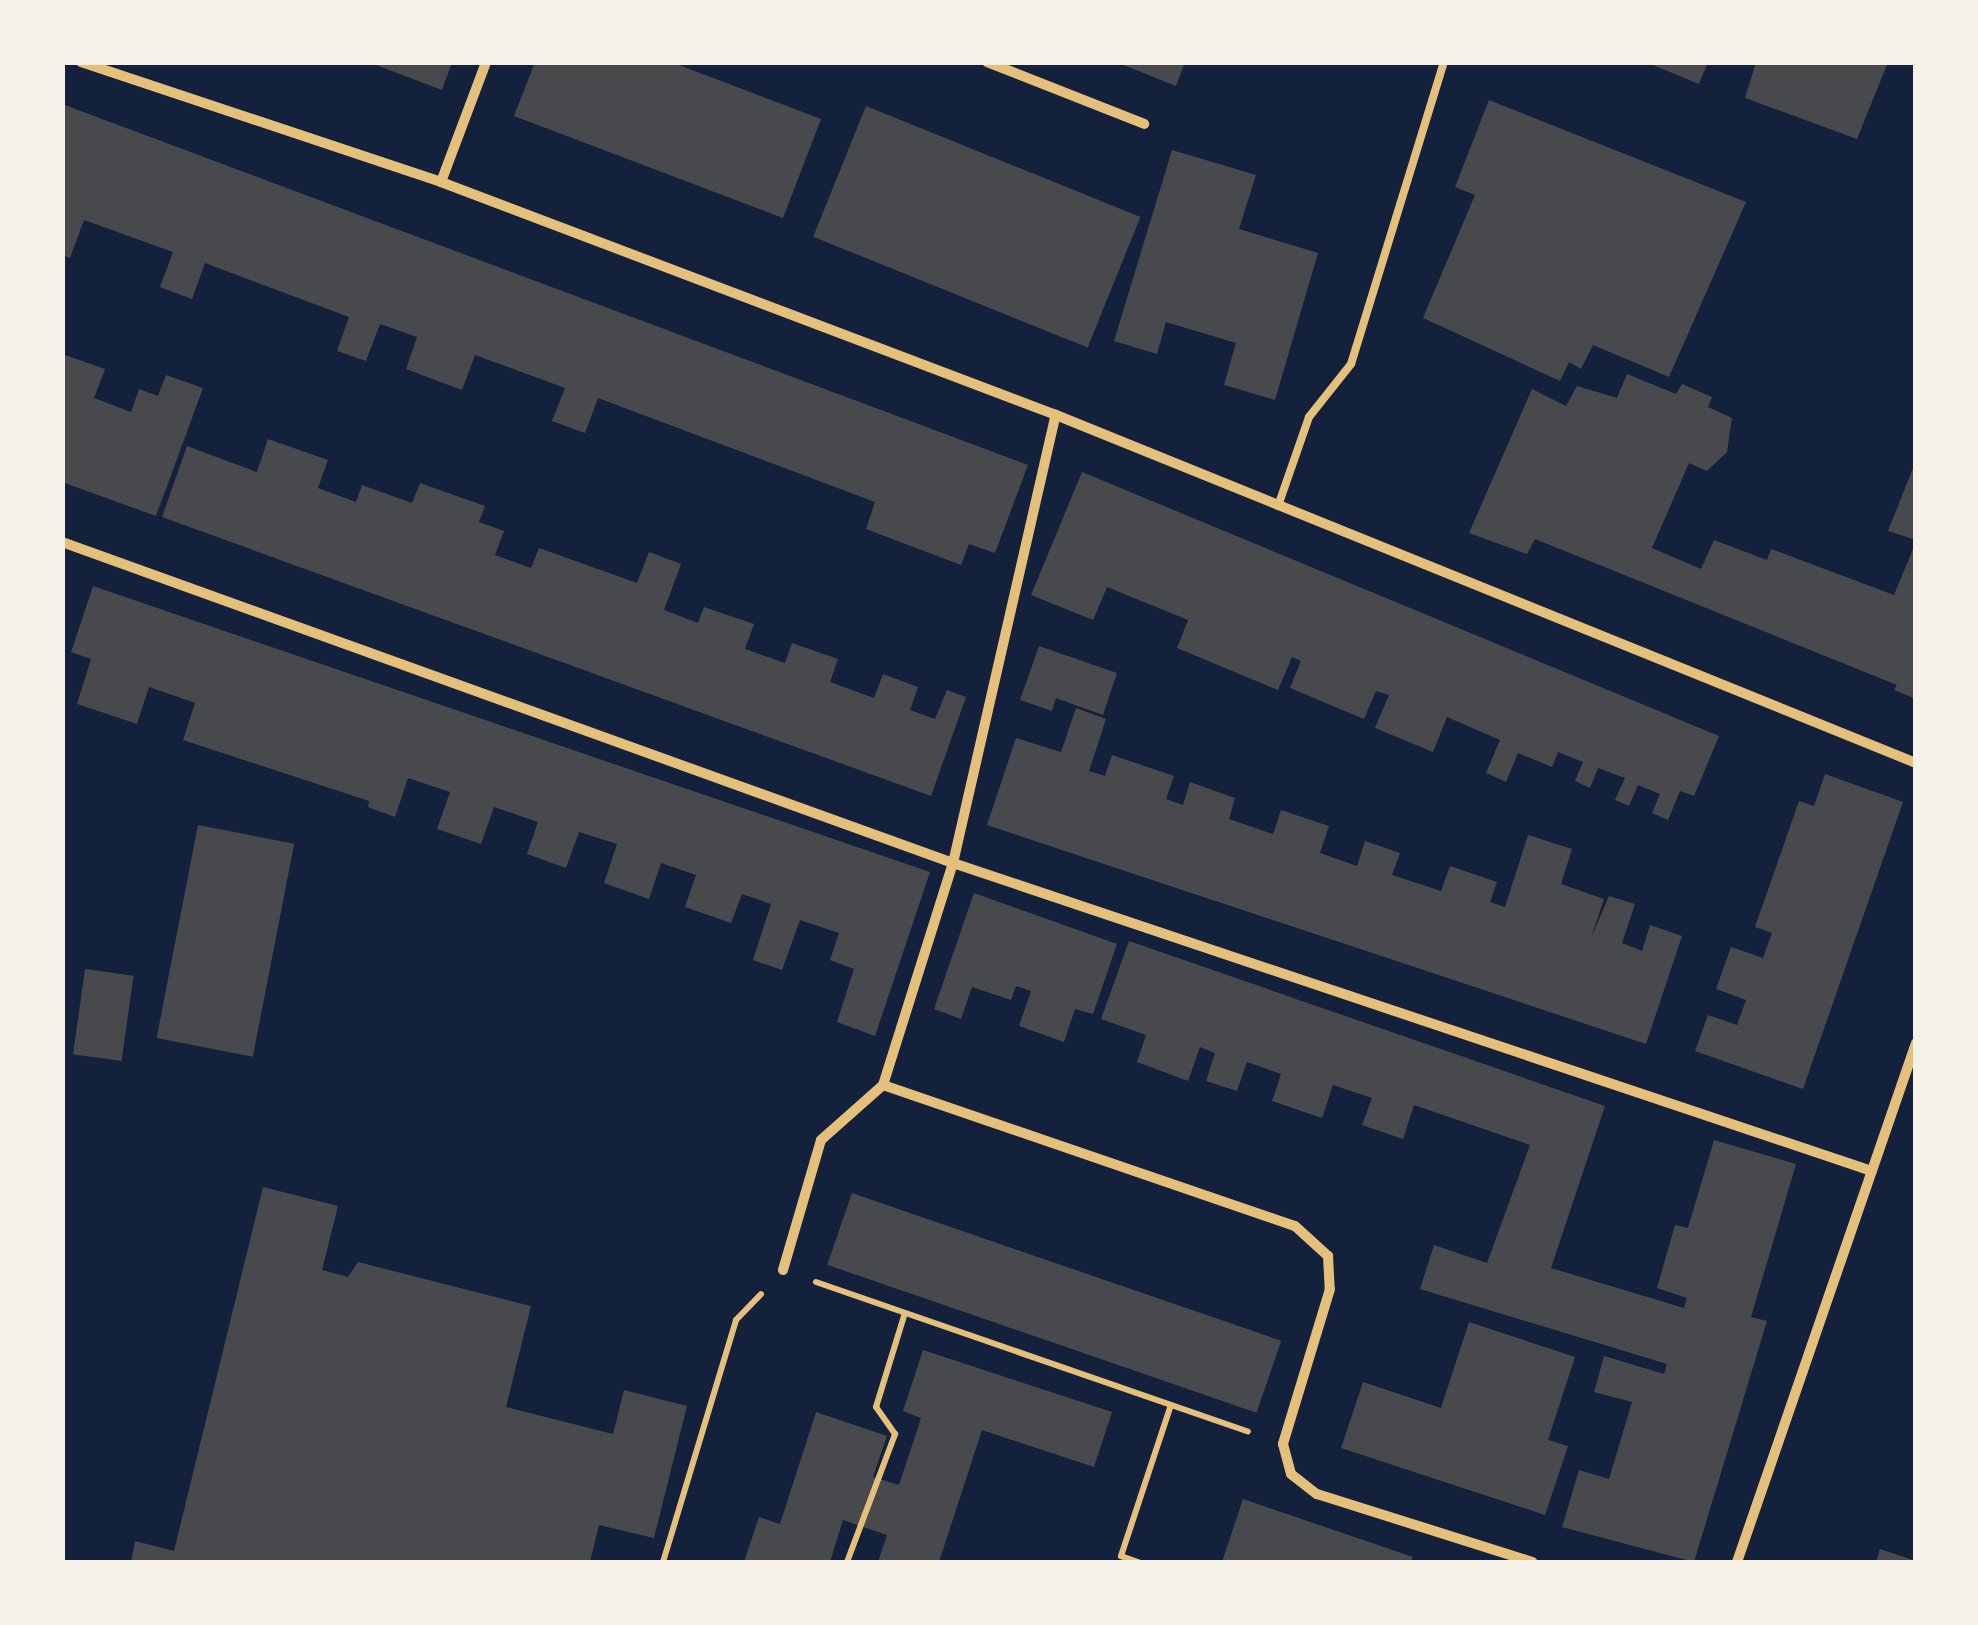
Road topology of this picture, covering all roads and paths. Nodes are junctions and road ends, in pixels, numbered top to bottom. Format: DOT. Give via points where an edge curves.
graph roads {
  1 [pos="82,62"];
  2 [pos="486,62"];
  3 [pos="987,62"];
  4 [pos="1446,63"];
  5 [pos="1144,124"];
  6 [pos="441,182"];
  7 [pos="1056,415"];
  8 [pos="1278,506"];
  9 [pos="62,542"];
  10 [pos="1916,763"];
  11 [pos="953,863"];
  12 [pos="1916,1043"];
  13 [pos="883,1085"];
  14 [pos="1872,1171"];
  15 [pos="783,1270"];
  16 [pos="905,1313"];
  17 [pos="1172,1405"];
  18 [pos="1283,1444"];
  19 [pos="663,1562"];
  20 [pos="847,1562"];
  21 [pos="1138,1562"];
  22 [pos="1534,1562"];
  23 [pos="1736,1562"];
  1 -- 6 [label="street"];
  2 -- 6 [label="street"];
  3 -- 5 [label="street"];
  4 -- 8 [label="lane" via="1351,364 1310,417"];
  6 -- 7 [label="street"];
  7 -- 8 [label="street"];
  7 -- 11 [label="street"];
  8 -- 10 [label="street"];
  9 -- 11 [label="street"];
  11 -- 13 [label="street"];
  11 -- 14 [label="street"];
  12 -- 14 [label="street"];
  13 -- 15 [label="street" via="822,1140"];
  13 -- 18 [label="street" via="1295,1226 1328,1256 1330,1289"];
  14 -- 23 [label="street"];
  15 -- 16 [label="path"];
  15 -- 19 [label="path" via="736,1320"];
  16 -- 17 [label="path"];
  16 -- 20 [label="path" via="876,1407 895,1434"];
  17 -- 18 [label="path"];
  17 -- 21 [label="path" via="1121,1556"];
  18 -- 22 [label="street" via="1291,1474 1316,1494"];
}
